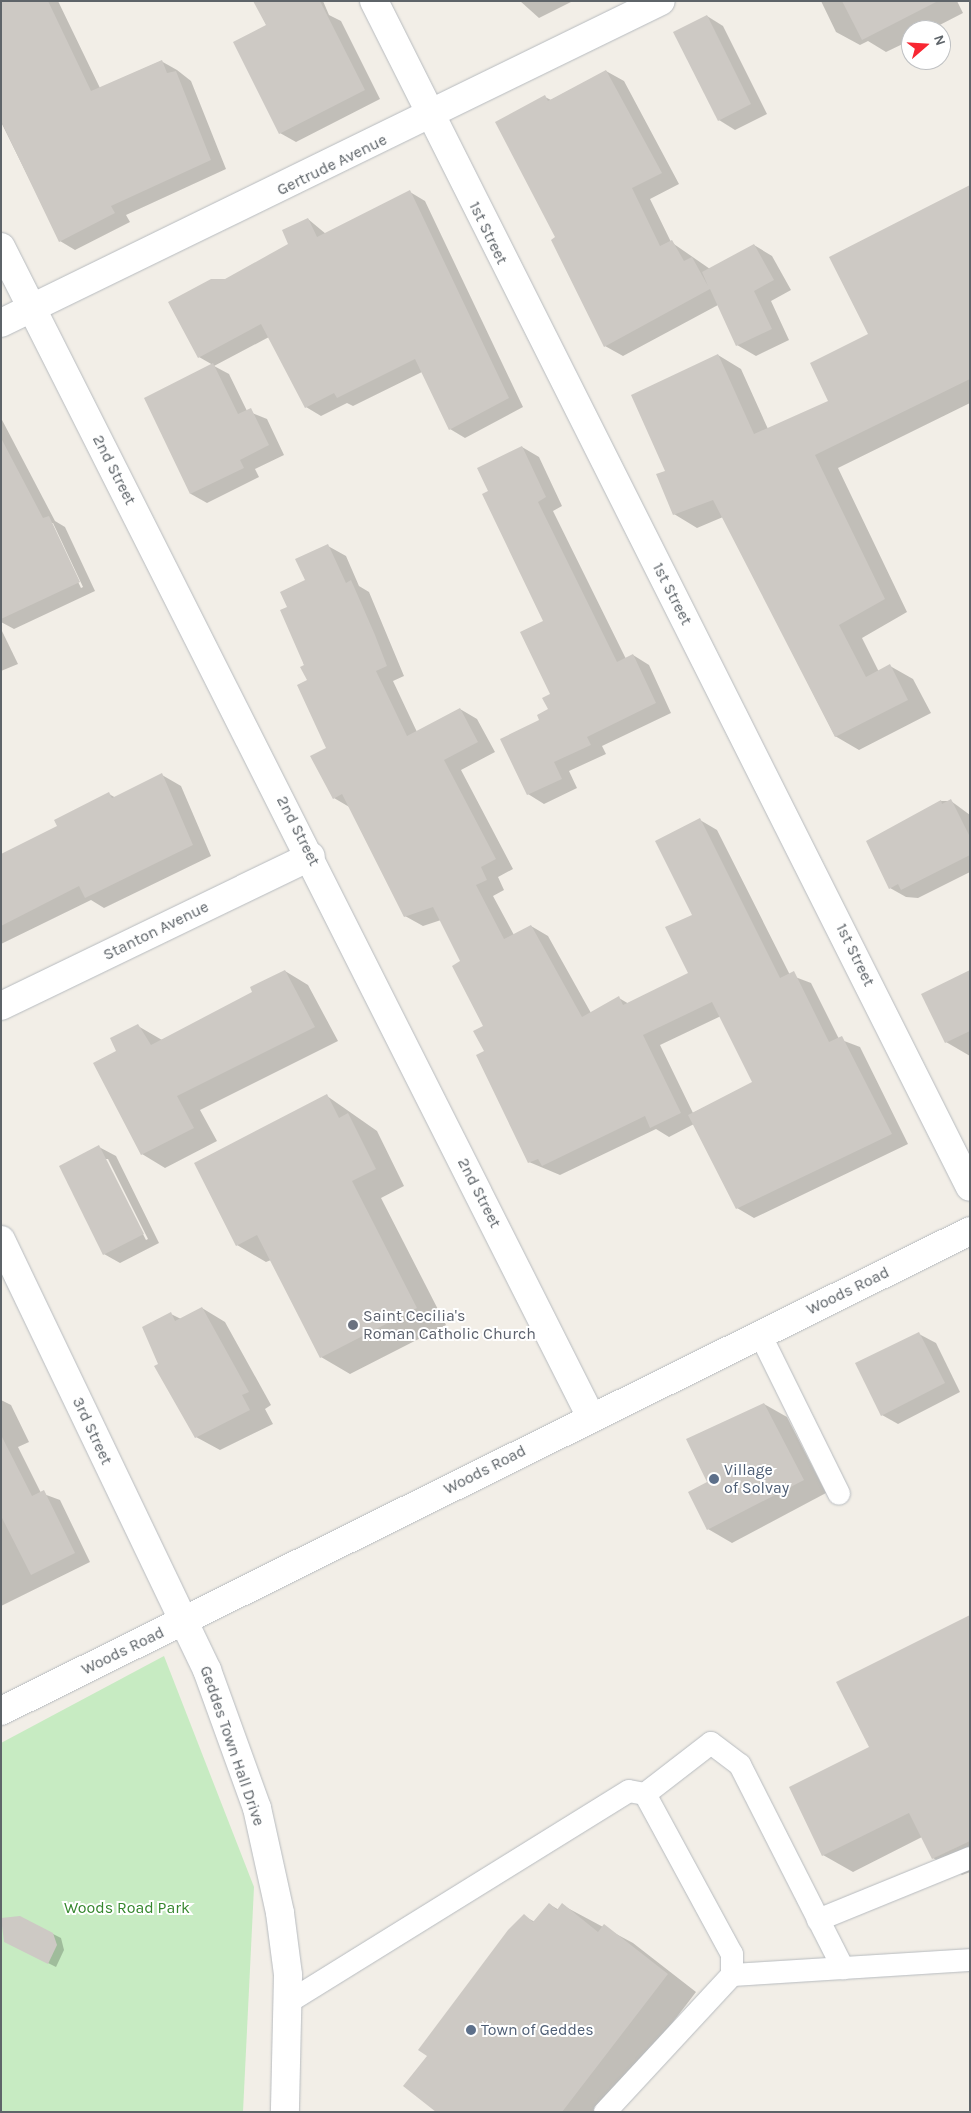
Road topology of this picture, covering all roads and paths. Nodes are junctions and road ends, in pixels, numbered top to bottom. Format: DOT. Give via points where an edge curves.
graph roads {
  1 [pos="374,1"];
  2 [pos="661,1"];
  3 [pos="432,117"];
  4 [pos="1,247"];
  5 [pos="32,310"];
  6 [pos="1,323"];
  7 [pos="311,856"];
  8 [pos="1,1006"];
  9 [pos="970,1187"];
  10 [pos="970,1231"];
  11 [pos="1,1240"];
  12 [pos="760,1334"];
  13 [pos="591,1417"];
  14 [pos="839,1494"];
  15 [pos="182,1621"];
  16 [pos="1,1711"];
  17 [pos="644,1794"];
  18 [pos="970,1858"];
  19 [pos="818,1920"];
  20 [pos="970,1960"];
  21 [pos="843,1968"];
  22 [pos="732,1975"];
  23 [pos="288,2002"];
  24 [pos="285,2112"];
  25 [pos="605,2112"];
  1 -- 3 [label="street, 1st Street"];
  2 -- 3 [label="street, Gertrude Avenue"];
  3 -- 5 [label="street, Gertrude Avenue"];
  3 -- 9 [label="street, 1st Street"];
  4 -- 5 [label="street, 2nd Street"];
  5 -- 6 [label="street, Gertrude Avenue"];
  5 -- 7 [label="street, 2nd Street"];
  7 -- 8 [label="street, Stanton Avenue"];
  7 -- 13 [label="street, 2nd Street"];
  10 -- 12 [label="street, Woods Road"];
  11 -- 15 [label="street, 3rd Street"];
  12 -- 13 [label="street, Woods Road"];
  12 -- 14 [label="lane"];
  13 -- 15 [label="street, Woods Road"];
  15 -- 16 [label="street, Woods Road"];
  15 -- 23 [label="street, Geddes Town Hall Drive" via="207,1670 257,1808 280,1913"];
  17 -- 19 [label="lane" via="711,1743 740,1765"];
  17 -- 22 [label="lane" via="732,1954"];
  17 -- 23 [label="lane" via="629,1791"];
  18 -- 19 [label="lane"];
  19 -- 21 [label="lane"];
  20 -- 21 [label="lane"];
  21 -- 22 [label="lane"];
  22 -- 25 [label="lane"];
  23 -- 24 [label="street, Geddes Town Hall Drive"];
}
